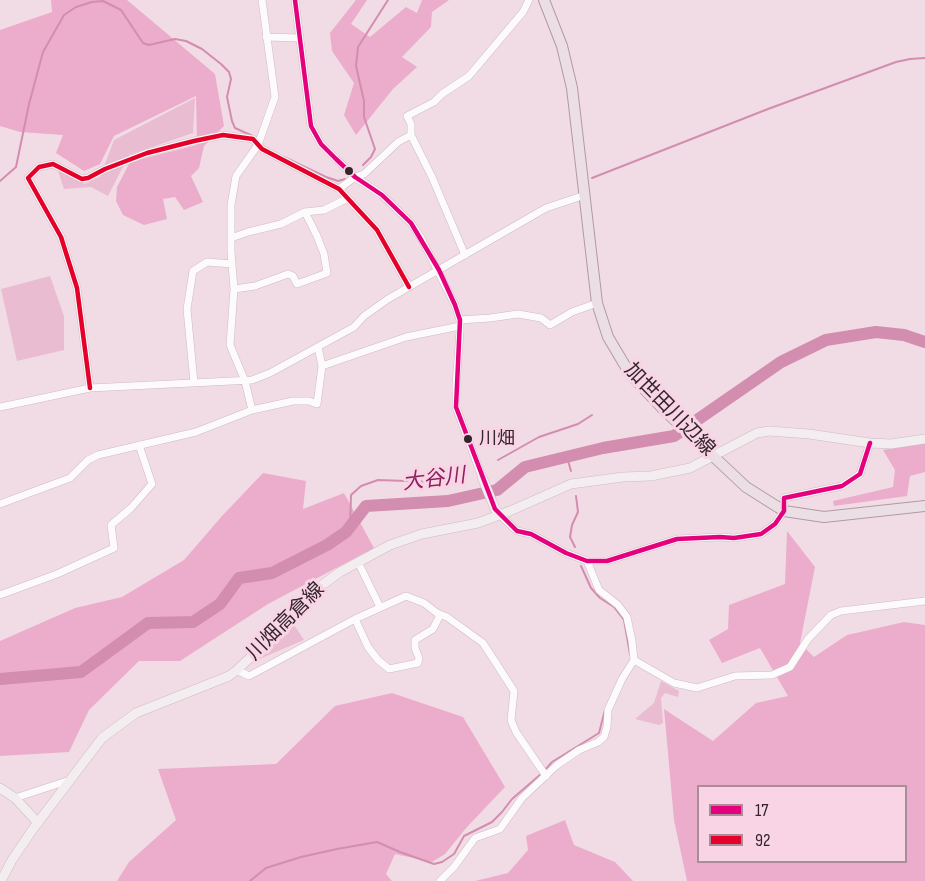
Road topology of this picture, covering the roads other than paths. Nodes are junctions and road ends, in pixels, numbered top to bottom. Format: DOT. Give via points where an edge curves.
graph roads {
  1 [pos="262,0"];
  2 [pos="295,0"];
  3 [pos="529,0"];
  4 [pos="544,0"];
  5 [pos="266,37"];
  6 [pos="300,38"];
  7 [pos="411,135"];
  8 [pos="258,145"];
  9 [pos="355,177"];
  10 [pos="339,189"];
  11 [pos="585,195"];
  12 [pos="346,199"];
  13 [pos="305,212"];
  14 [pos="231,238"];
  15 [pos="465,255"];
  16 [pos="232,264"];
  17 [pos="439,270"];
  18 [pos="409,287"];
  19 [pos="234,289"];
  20 [pos="597,303"];
  21 [pos="460,323"];
  22 [pos="318,347"];
  23 [pos="322,366"];
  24 [pos="245,381"];
  25 [pos="194,383"];
  26 [pos="90,388"];
  27 [pos="0,407"];
  28 [pos="252,410"];
  29 [pos="925,439"];
  30 [pos="870,443"];
  31 [pos="139,445"];
  32 [pos="710,454"];
  33 [pos="482,477"];
  34 [pos="0,504"];
  35 [pos="925,506"];
  36 [pos="784,511"];
  37 [pos="498,512"];
  38 [pos="587,561"];
  39 [pos="358,562"];
  40 [pos="0,595"];
  41 [pos="925,601"];
  42 [pos="380,607"];
  43 [pos="440,615"];
  44 [pos="355,619"];
  45 [pos="634,660"];
  46 [pos="237,670"];
  47 [pos="544,773"];
  48 [pos="70,780"];
  49 [pos="0,788"];
  50 [pos="15,798"];
  51 [pos="38,823"];
  52 [pos="1,881"];
  53 [pos="440,881"];
  1 -- 5 [label="street"];
  2 -- 6 [label="street"];
  3 -- 7 [label="street" via="469,76 407,116"];
  4 -- 11 [label="main road, 加世田川辺線" via="562,46 572,88"];
  5 -- 6 [label="street"];
  5 -- 8 [label="street" via="275,97"];
  6 -- 9 [label="street" via="311,126 321,144"];
  7 -- 9 [label="street"];
  7 -- 15 [label="street"];
  8 -- 10 [label="street"];
  8 -- 14 [label="street" via="236,176"];
  8 -- 26 [label="street" via="253,139 224,135 147,153 88,178 82,179 53,164 39,167 28,177 60,237 77,288"];
  9 -- 10 [label="street"];
  9 -- 17 [label="street" via="382,195 411,223"];
  10 -- 12 [label="street"];
  11 -- 15 [label="street" via="546,208"];
  11 -- 20 [label="main road, 加世田川辺線"];
  12 -- 13 [label="street" via="324,210"];
  12 -- 18 [label="street" via="381,236"];
  13 -- 14 [label="street" via="281,224"];
  13 -- 19 [label="street" via="324,254 327,273 297,284 288,274"];
  14 -- 16 [label="street"];
  15 -- 17 [label="street"];
  16 -- 19 [label="street"];
  16 -- 25 [label="street" via="207,262 193,271 188,309"];
  17 -- 18 [label="street"];
  17 -- 21 [label="street"];
  18 -- 22 [label="street" via="364,316 354,327"];
  19 -- 24 [label="street" via="230,345"];
  20 -- 21 [label="street" via="550,325 541,318 518,314"];
  20 -- 32 [label="main road, 加世田川辺線" via="608,337 630,375"];
  21 -- 23 [label="street"];
  21 -- 33 [label="street" via="456,407"];
  22 -- 23 [label="street"];
  22 -- 24 [label="street" via="270,373"];
  23 -- 28 [label="street" via="317,404 293,401"];
  24 -- 25 [label="street"];
  24 -- 28 [label="street"];
  25 -- 26 [label="street"];
  26 -- 27 [label="street"];
  28 -- 31 [label="street" via="208,429"];
  29 -- 30 [label="street, 川畑高倉線"];
  30 -- 32 [label="street, 川畑高倉線" via="769,431"];
  30 -- 36 [label="street" via="861,474 842,486 784,498"];
  31 -- 34 [label="street" via="92,457 70,478"];
  31 -- 40 [label="street" via="152,484 111,525 114,548"];
  32 -- 36 [label="main road, 加世田川辺線" via="746,487"];
  32 -- 37 [label="street, 川畑高倉線" via="690,468 571,484"];
  33 -- 37 [label="street"];
  35 -- 36 [label="main road, 加世田川辺線" via="824,517"];
  36 -- 38 [label="street" via="761,534 676,539 607,561"];
  37 -- 38 [label="street" via="517,531"];
  37 -- 39 [label="street, 川畑高倉線" via="469,525 400,540"];
  38 -- 45 [label="street" via="599,590 627,617"];
  39 -- 42 [label="street"];
  39 -- 46 [label="street, 川畑高倉線" via="314,591"];
  41 -- 45 [label="street" via="841,610 808,639 790,667 772,675 735,676 698,688 674,684"];
  42 -- 43 [label="street" via="406,596"];
  42 -- 44 [label="street"];
  43 -- 44 [label="street" via="433,629 415,640 418,663 388,669 368,647"];
  43 -- 47 [label="street" via="483,643 500,666 514,691 511,720"];
  44 -- 46 [label="street" via="249,676"];
  45 -- 47 [label="street" via="608,710 604,737"];
  46 -- 48 [label="street, 川畑高倉線" via="136,713 102,738"];
  47 -- 53 [label="street" via="500,829 475,838"];
  48 -- 50 [label="street"];
  48 -- 51 [label="street, 川畑高倉線"];
  49 -- 50 [label="street"];
  50 -- 51 [label="street"];
  51 -- 52 [label="street, 川畑高倉線"];
}
